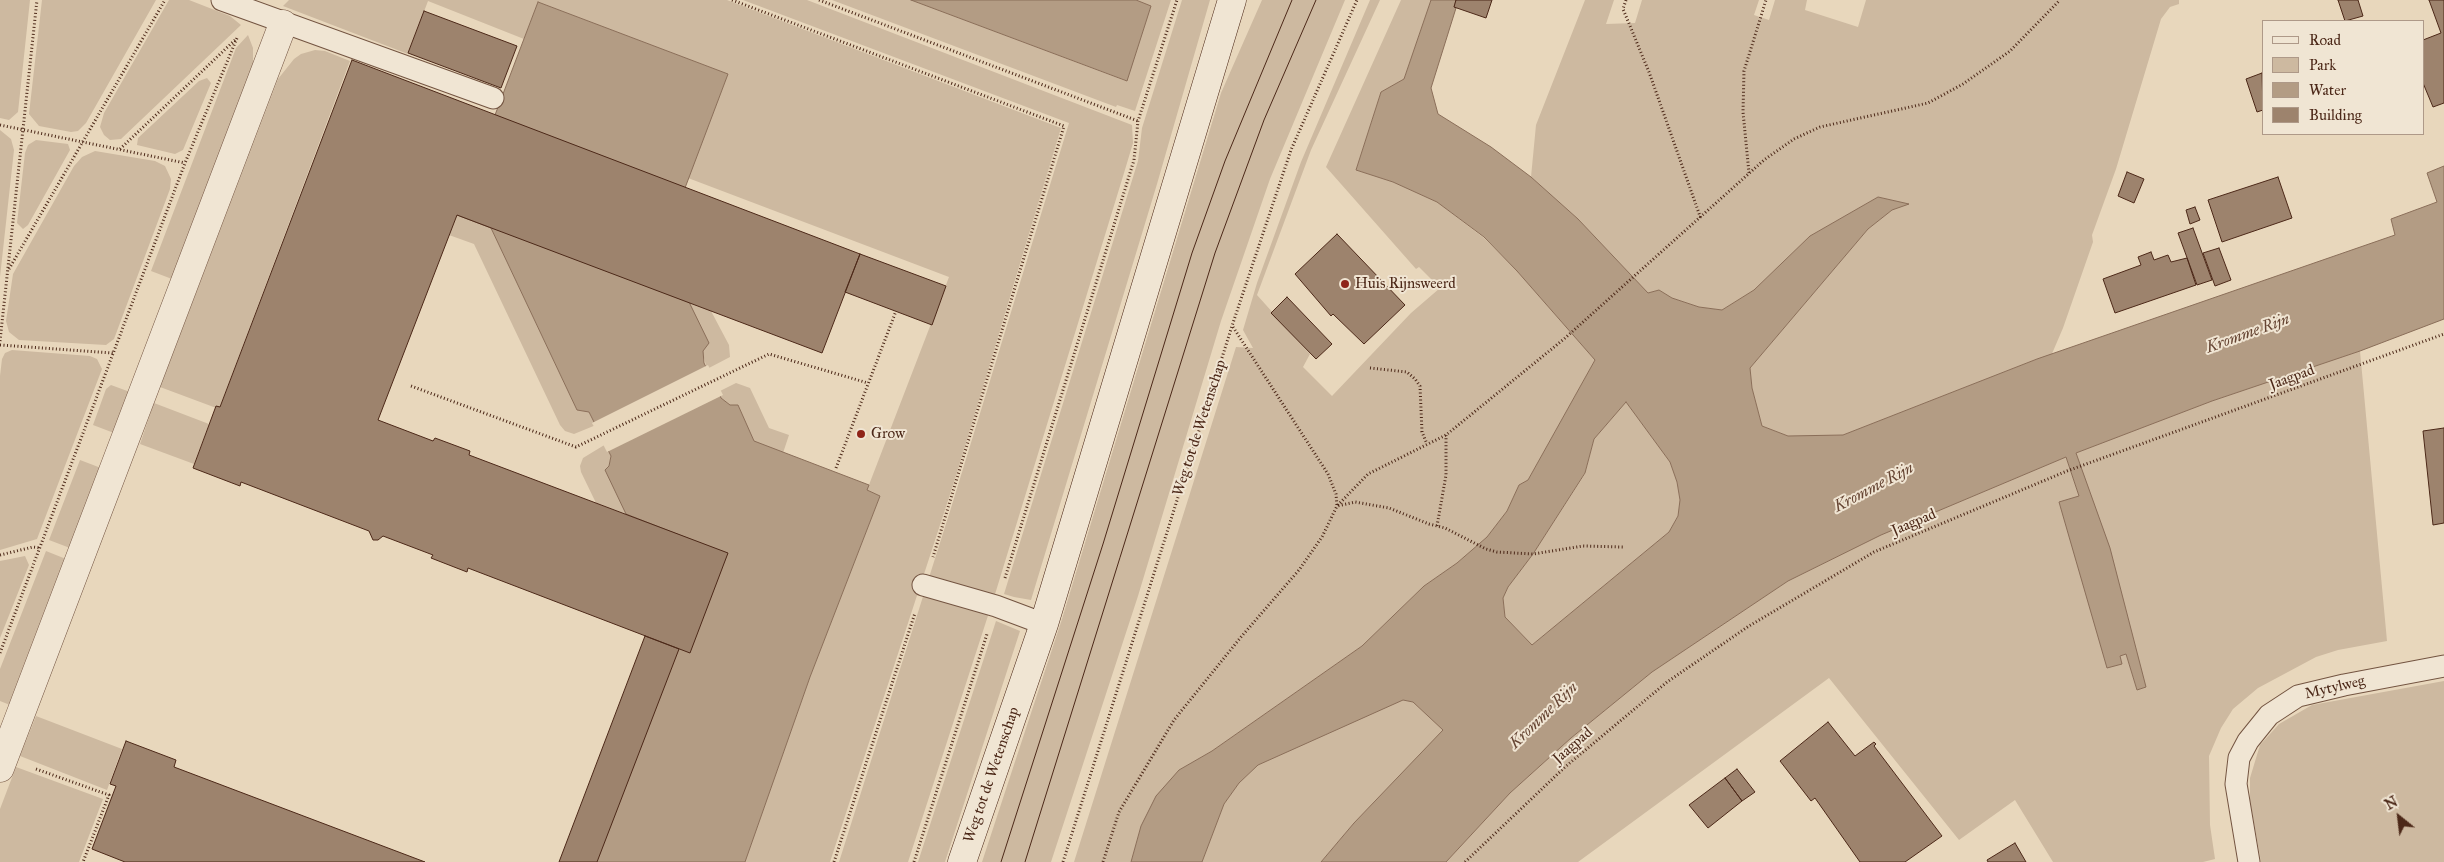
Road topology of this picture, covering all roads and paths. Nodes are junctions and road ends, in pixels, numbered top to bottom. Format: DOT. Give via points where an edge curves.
graph roads {
  1 [pos="38,0"];
  2 [pos="164,0"];
  3 [pos="222,0"];
  4 [pos="732,0"];
  5 [pos="819,0"];
  6 [pos="1176,0"];
  7 [pos="1232,0"];
  8 [pos="1357,0"];
  9 [pos="1626,0"];
  10 [pos="1766,0"];
  11 [pos="2060,0"];
  12 [pos="272,19"];
  13 [pos="236,39"];
  14 [pos="493,98"];
  15 [pos="1138,121"];
  16 [pos="0,125"];
  17 [pos="22,129"];
  18 [pos="83,141"];
  19 [pos="119,149"];
  20 [pos="185,163"];
  21 [pos="1749,173"];
  22 [pos="1701,218"];
  23 [pos="7,272"];
  24 [pos="896,311"];
  25 [pos="1232,326"];
  26 [pos="2444,334"];
  27 [pos="0,341"];
  28 [pos="0,345"];
  29 [pos="113,353"];
  30 [pos="1370,368"];
  31 [pos="868,383"];
  32 [pos="411,386"];
  33 [pos="1446,435"];
  34 [pos="1427,444"];
  35 [pos="836,468"];
  36 [pos="1337,506"];
  37 [pos="1437,526"];
  38 [pos="1623,547"];
  39 [pos="41,548"];
  40 [pos="0,555"];
  41 [pos="923,586"];
  42 [pos="996,606"];
  43 [pos="1044,624"];
  44 [pos="0,653"];
  45 [pos="2444,666"];
  46 [pos="2,763"];
  47 [pos="83,862"];
  48 [pos="834,862"];
  49 [pos="914,862"];
  50 [pos="962,862"];
  51 [pos="1063,862"];
  52 [pos="1103,862"];
  53 [pos="1465,862"];
  54 [pos="2249,862"];
  1 -- 17 [label="path"];
  2 -- 18 [label="path"];
  3 -- 12 [label="lane"];
  4 -- 41 [label="path" via="1064,126"];
  5 -- 15 [label="path"];
  6 -- 15 [label="path"];
  7 -- 43 [label="main road, Weg tot de Wetenschap"];
  8 -- 25 [label="path, Weg tot de Wetenschap" via="1291,150"];
  9 -- 22 [label="path" via="1623,9"];
  10 -- 21 [label="path" via="1744,71 1743,112"];
  11 -- 21 [label="path" via="2010,51 1963,84 1928,103 1820,127 1794,139"];
  12 -- 13 [label="path"];
  12 -- 14 [label="lane"];
  12 -- 46 [label="main road"];
  13 -- 19 [label="path"];
  13 -- 20 [label="path"];
  15 -- 42 [label="path" via="1134,160"];
  16 -- 17 [label="path"];
  17 -- 18 [label="path"];
  17 -- 23 [label="path"];
  18 -- 19 [label="path"];
  18 -- 23 [label="path"];
  19 -- 20 [label="path"];
  20 -- 29 [label="path"];
  21 -- 22 [label="path"];
  22 -- 33 [label="path" via="1564,339"];
  23 -- 27 [label="path"];
  24 -- 31 [label="path"];
  25 -- 36 [label="path" via="1328,474"];
  25 -- 51 [label="path, Weg tot de Wetenschap"];
  26 -- 53 [label="path, Jaagpad" via="2082,465 1874,552 1749,626 1667,682 1565,767"];
  28 -- 29 [label="path"];
  29 -- 39 [label="path"];
  30 -- 34 [label="path" via="1407,372 1415,379 1420,386 1422,432"];
  31 -- 32 [label="path" via="769,354 576,447"];
  31 -- 35 [label="path"];
  33 -- 34 [label="path"];
  33 -- 37 [label="path" via="1446,475"];
  34 -- 36 [label="path" via="1368,474"];
  36 -- 37 [label="path" via="1366,503"];
  36 -- 52 [label="path" via="1322,537 1299,570 1174,720 1118,812"];
  37 -- 38 [label="path" via="1486,549 1509,554 1533,554 1583,546"];
  39 -- 40 [label="path"];
  39 -- 44 [label="path"];
  41 -- 42 [label="lane"];
  41 -- 48 [label="path"];
  42 -- 43 [label="lane"];
  42 -- 49 [label="path"];
  43 -- 50 [label="main road, Weg tot de Wetenschap"];
  45 -- 54 [label="lane, Mytylweg" via="2298,696 2269,715 2248,741 2240,758 2236,784"];
  46 -- 47 [label="path" via="109,795"];
}
